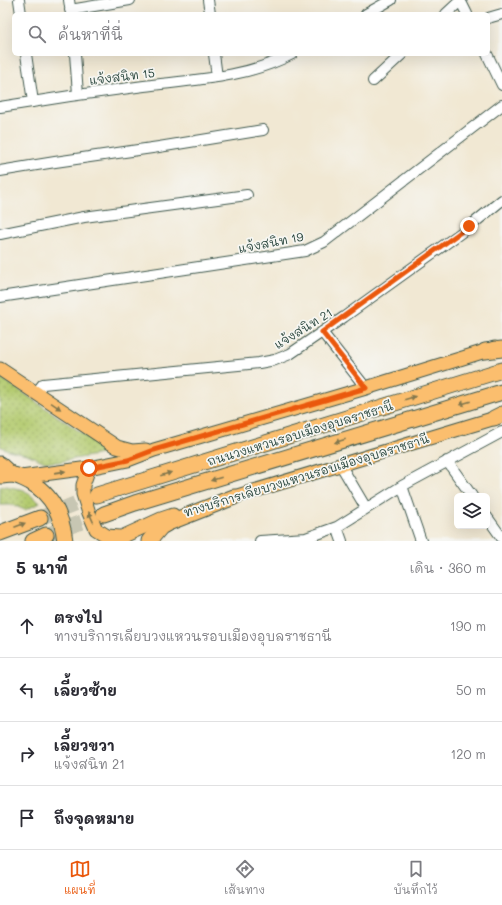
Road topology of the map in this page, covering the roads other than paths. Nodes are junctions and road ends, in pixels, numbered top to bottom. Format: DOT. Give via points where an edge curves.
graph roads {
  1 [pos="19,0"];
  2 [pos="130,0"];
  3 [pos="208,0"];
  4 [pos="391,0"];
  5 [pos="460,1"];
  6 [pos="70,8"];
  7 [pos="21,12"];
  8 [pos="210,12"];
  9 [pos="370,12"];
  10 [pos="448,12"];
  11 [pos="466,12"];
  12 [pos="502,14"];
  13 [pos="490,17"];
  14 [pos="26,56"];
  15 [pos="75,56"];
  16 [pos="214,56"];
  17 [pos="288,56"];
  18 [pos="400,56"];
  19 [pos="488,56"];
  20 [pos="217,77"];
  21 [pos="373,81"];
  22 [pos="502,85"];
  23 [pos="78,94"];
  24 [pos="33,102"];
  25 [pos="502,105"];
  26 [pos="0,107"];
  27 [pos="263,130"];
  28 [pos="0,171"];
  29 [pos="247,195"];
  30 [pos="502,200"];
  31 [pos="0,234"];
  32 [pos="0,297"];
  33 [pos="322,332"];
  34 [pos="502,345"];
  35 [pos="502,349"];
  36 [pos="485,351"];
  37 [pos="0,369"];
  38 [pos="502,370"];
  39 [pos="366,388"];
  40 [pos="502,392"];
  41 [pos="36,393"];
  42 [pos="499,416"];
  43 [pos="502,432"];
  44 [pos="154,450"];
  45 [pos="447,461"];
  46 [pos="0,463"];
  47 [pos="340,464"];
  48 [pos="89,468"];
  49 [pos="11,476"];
  50 [pos="402,486"];
  51 [pos="470,493"];
  52 [pos="97,496"];
  53 [pos="234,497"];
  54 [pos="366,508"];
  55 [pos="104,514"];
  56 [pos="40,518"];
  57 [pos="490,521"];
  58 [pos="337,527"];
  59 [pos="0,533"];
  60 [pos="502,538"];
  61 [pos="116,539"];
  62 [pos="65,541"];
  63 [pos="149,541"];
  64 [pos="260,541"];
  65 [pos="342,541"];
  66 [pos="421,541"];
  1 -- 7 [label="street"];
  2 -- 6 [label="street"];
  3 -- 8 [label="street"];
  4 -- 9 [label="street"];
  5 -- 10 [label="street"];
  5 -- 11 [label="street"];
  12 -- 13 [label="street"];
  14 -- 24 [label="street"];
  15 -- 23 [label="street"];
  16 -- 20 [label="street"];
  17 -- 20 [label="street, แจ้งสนิท 15" via="242,72"];
  18 -- 21 [label="street"];
  19 -- 22 [label="street"];
  20 -- 23 [label="street, แจ้งสนิท 15"];
  23 -- 24 [label="street, แจ้งสนิท 15"];
  24 -- 26 [label="street, แจ้งสนิท 15"];
  25 -- 32 [label="street, แจ้งสนิท 19" via="324,242 305,251"];
  27 -- 28 [label="street"];
  29 -- 31 [label="street" via="84,217"];
  30 -- 33 [label="street, แจ้งสนิท 21"];
  33 -- 39 [label="street"];
  33 -- 41 [label="street, แจ้งสนิท 21" via="290,354 275,360 43,384"];
  34 -- 36 [label="main road"];
  35 -- 36 [label="highway"];
  36 -- 39 [label="main road"];
  37 -- 41 [label="main road"];
  52 -- 38 [label="highway, ถนนวงแหวนรอบเมืองอุบลราชธานี, one-way"];
  39 -- 44 [label="main road"];
  40 -- 55 [label="highway, ถนนวงแหวนรอบเมืองอุบลราชธานี, one-way"];
  41 -- 44 [label="main road, one-way" via="117,447 132,451"];
  42 -- 47 [label="main road, ทางบริการเลียบวงแหวนรอบเมืองอุบลราชธานี"];
  43 -- 45 [label="street"];
  44 -- 48 [label="main road" via="128,460"];
  45 -- 50 [label="street"];
  45 -- 51 [label="street"];
  46 -- 49 [label="main road"];
  47 -- 53 [label="main road, ทางบริการเลียบวงแหวนรอบเมืองอุบลราชธานี"];
  47 -- 54 [label="street"];
  49 -- 48 [label="main road, one-way"];
  61 -- 48 [label="main road, one-way" via="96,528 89,513 83,494 83,485"];
  49 -- 62 [label="highway" via="39,487 52,500 63,524"];
  50 -- 54 [label="street"];
  50 -- 66 [label="street"];
  53 -- 61 [label="main road, ทางบริการเลียบวงแหวนรอบเมืองอุบลราชธานี" via="162,519"];
  53 -- 63 [label="highway" via="168,523"];
  54 -- 58 [label="street"];
  59 -- 56 [label="highway, one-way"];
  57 -- 60 [label="street"];
  58 -- 64 [label="street" via="306,538"];
  58 -- 65 [label="street"];
}
